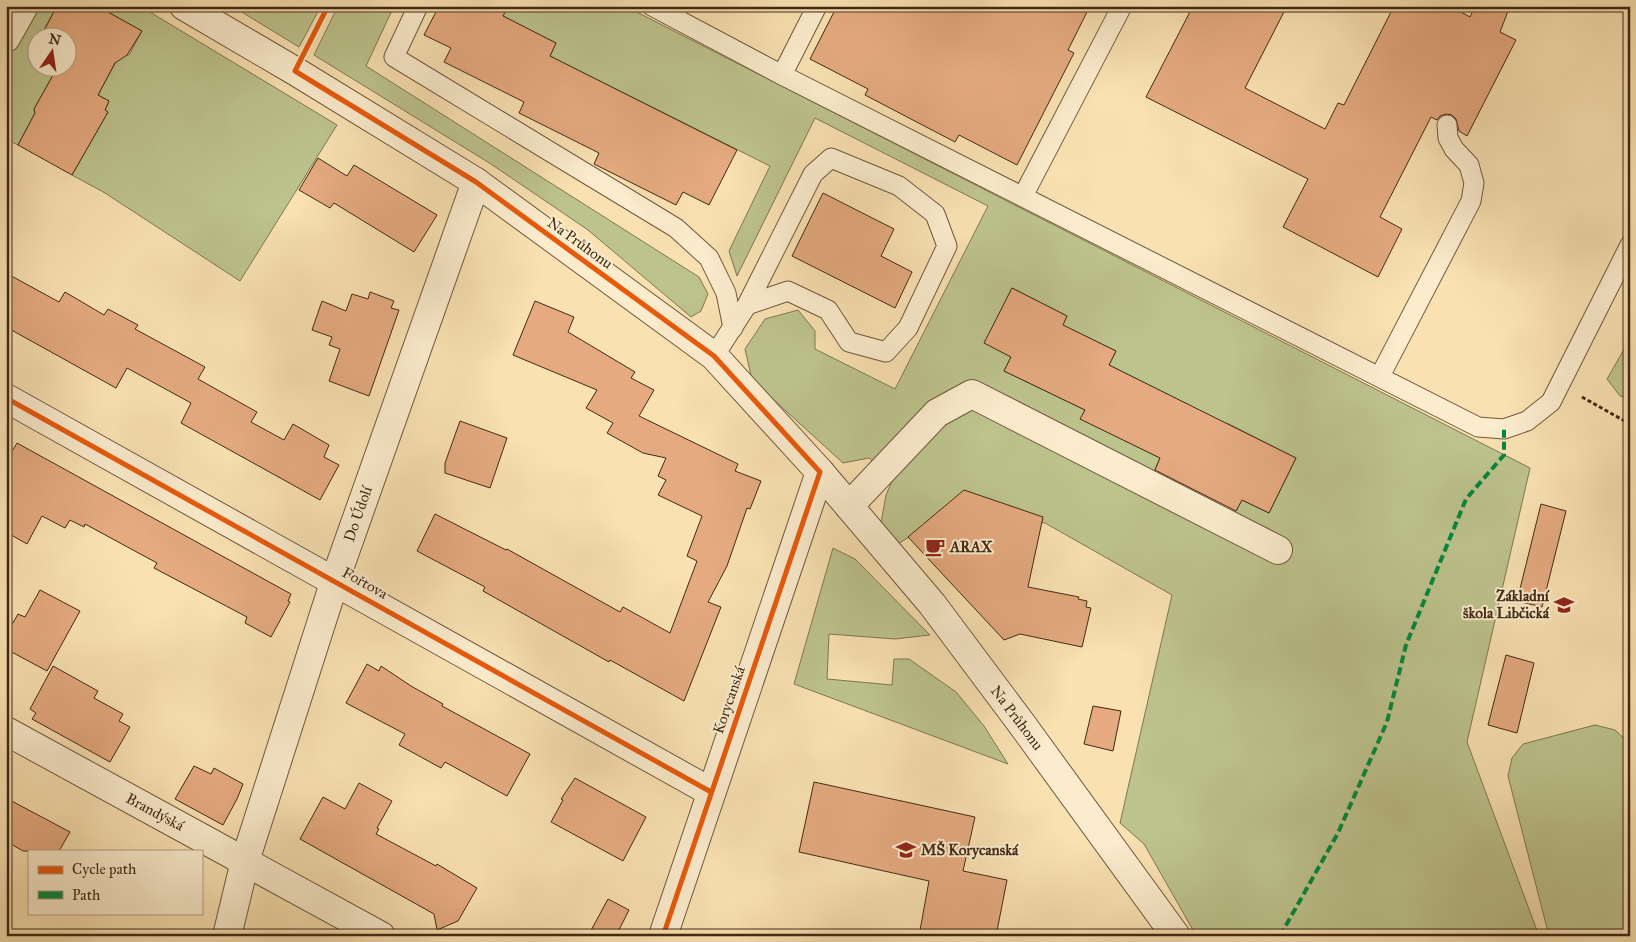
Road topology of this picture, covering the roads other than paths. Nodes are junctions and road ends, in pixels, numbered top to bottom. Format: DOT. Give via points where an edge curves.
graph roads {
  1 [pos="24,6"];
  2 [pos="184,6"];
  3 [pos="418,6"];
  4 [pos="652,6"];
  5 [pos="817,6"];
  6 [pos="1122,6"];
  7 [pos="6,38"];
  8 [pos="782,74"];
  9 [pos="1447,125"];
  10 [pos="476,182"];
  11 [pos="1023,196"];
  12 [pos="1630,245"];
  13 [pos="747,305"];
  14 [pos="732,328"];
  15 [pos="714,356"];
  16 [pos="1380,376"];
  17 [pos="6,398"];
  18 [pos="820,472"];
  19 [pos="849,506"];
  20 [pos="1278,550"];
  21 [pos="335,580"];
  22 [pos="6,731"];
  23 [pos="711,792"];
  24 [pos="245,861"];
  25 [pos="227,936"];
  26 [pos="382,936"];
  27 [pos="662,936"];
  28 [pos="1176,936"];
  1 -- 7 [label="street"];
  2 -- 10 [label="street, Na Průhonu"];
  3 -- 14 [label="lane" via="394,57 676,228 709,258 726,293"];
  4 -- 8 [label="lane"];
  5 -- 8 [label="lane"];
  6 -- 11 [label="lane"];
  8 -- 11 [label="lane"];
  9 -- 16 [label="lane" via="1448,138 1469,165 1474,183 1471,201"];
  10 -- 15 [label="street, Na Průhonu"];
  10 -- 21 [label="street, Do Údolí"];
  11 -- 16 [label="lane"];
  12 -- 16 [label="lane" via="1551,402 1527,420 1504,429 1478,427"];
  13 -- 13 [label="lane" via="788,291 828,310 849,342 886,352 908,328 947,246 935,214 899,186 831,158 813,174"];
  13 -- 14 [label="lane"];
  14 -- 15 [label="lane"];
  15 -- 18 [label="street, Na Průhonu"];
  17 -- 21 [label="street, Fořtova"];
  18 -- 19 [label="street, Na Průhonu"];
  18 -- 23 [label="street, Korycanská"];
  19 -- 20 [label="street" via="937,412 972,394"];
  19 -- 28 [label="street, Na Průhonu" via="938,612"];
  21 -- 23 [label="street, Fořtova"];
  21 -- 24 [label="street, Do Údolí"];
  22 -- 24 [label="street, Brandýská"];
  23 -- 27 [label="street, Korycanská"];
  24 -- 25 [label="street, Do Údolí"];
  24 -- 26 [label="street, Brandýská"];
}
